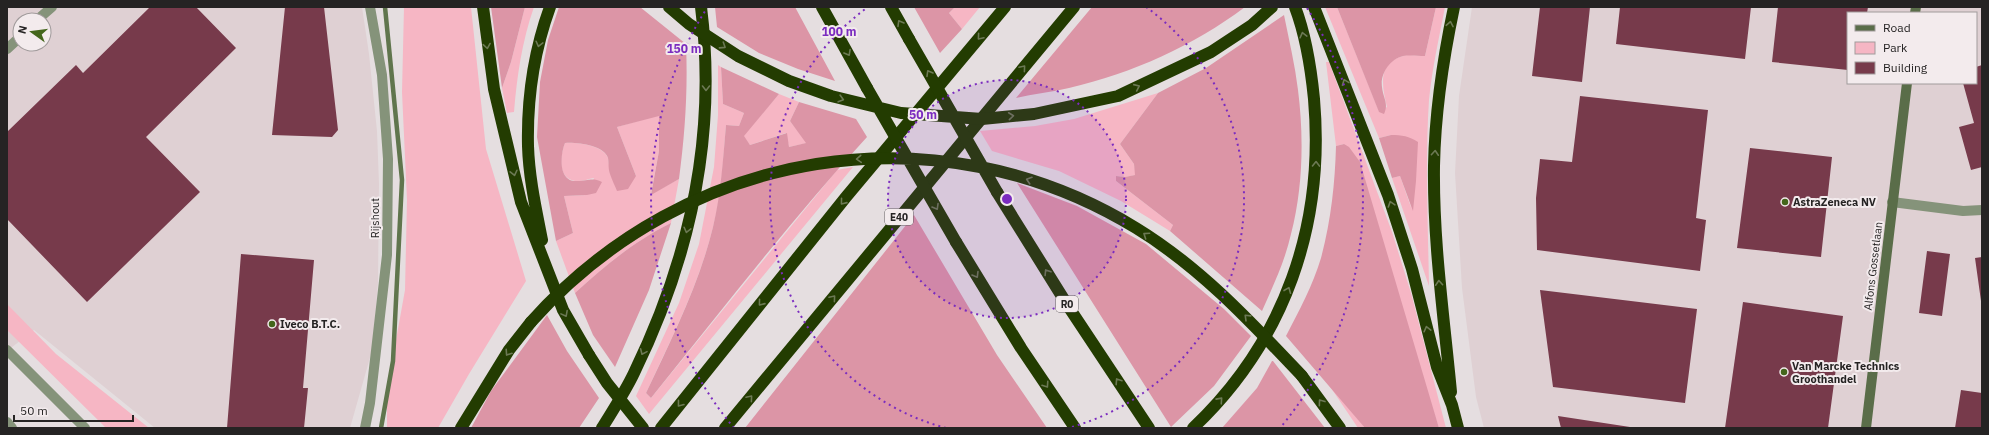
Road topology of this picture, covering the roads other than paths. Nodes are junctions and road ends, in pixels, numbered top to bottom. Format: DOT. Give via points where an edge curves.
graph roads {
  1 [pos="370,7"];
  2 [pos="483,7"];
  3 [pos="550,7"];
  4 [pos="669,7"];
  5 [pos="701,7"];
  6 [pos="822,7"];
  7 [pos="891,7"];
  8 [pos="1005,7"];
  9 [pos="1074,7"];
  10 [pos="1272,7"];
  11 [pos="1295,7"];
  12 [pos="1314,7"];
  13 [pos="1454,7"];
  14 [pos="1907,84"];
  15 [pos="1892,202"];
  16 [pos="1982,210"];
  17 [pos="546,264"];
  18 [pos="7,350"];
  19 [pos="1452,405"];
  20 [pos="7,422"];
  21 [pos="12,428"];
  22 [pos="85,428"];
  23 [pos="365,428"];
  24 [pos="461,428"];
  25 [pos="602,428"];
  26 [pos="643,428"];
  27 [pos="661,428"];
  28 [pos="725,428"];
  29 [pos="1075,428"];
  30 [pos="1149,428"];
  31 [pos="1193,428"];
  32 [pos="1340,428"];
  33 [pos="1458,428"];
  34 [pos="1866,428"];
  1 -- 23 [label="street, Rijshout" via="382,75 388,159 387,255"];
  2 -- 17 [label="highway, one-way" via="494,89 521,202"];
  3 -- 17 [label="highway, one-way" via="534,66 528,147 532,190"];
  4 -- 10 [label="highway, one-way, bridge" via="688,24 738,56 789,81 831,96 901,113 982,119 1034,114 1118,96 1211,52 1252,25"];
  5 -- 25 [label="highway, one-way" via="706,91 702,155 696,196 685,241 662,311 634,374"];
  6 -- 29 [label="highway, one-way, bridge" via="956,242 1021,348"];
  30 -- 7 [label="highway, R0, one-way, bridge" via="1068,306 997,192"];
  8 -- 27 [label="highway, one-way" via="846,197"];
  28 -- 9 [label="highway, E40, one-way"];
  31 -- 11 [label="highway, one-way" via="1249,364 1276,318 1303,246 1315,180 1317,131 1310,63"];
  19 -- 12 [label="highway, one-way" via="1437,366 1412,269 1388,195"];
  19 -- 13 [label="highway, one-way" via="1440,300 1434,166 1439,97"];
  14 -- 15 [label="street, Alfons Gossetlaan"];
  15 -- 16 [label="street" via="1963,211"];
  15 -- 34 [label="street, Alfons Gossetlaan"];
  17 -- 26 [label="highway, one-way, bridge" via="563,310 589,355 607,383"];
  18 -- 22 [label="street"];
  19 -- 33 [label="highway"];
  20 -- 21 [label="street"];
  32 -- 24 [label="highway, one-way, bridge" via="1302,376 1248,318 1177,256 1136,228 1073,196 1028,179 956,162 914,158 814,163 772,172 727,187 662,216 629,236 578,274 555,295 509,350"];
}
